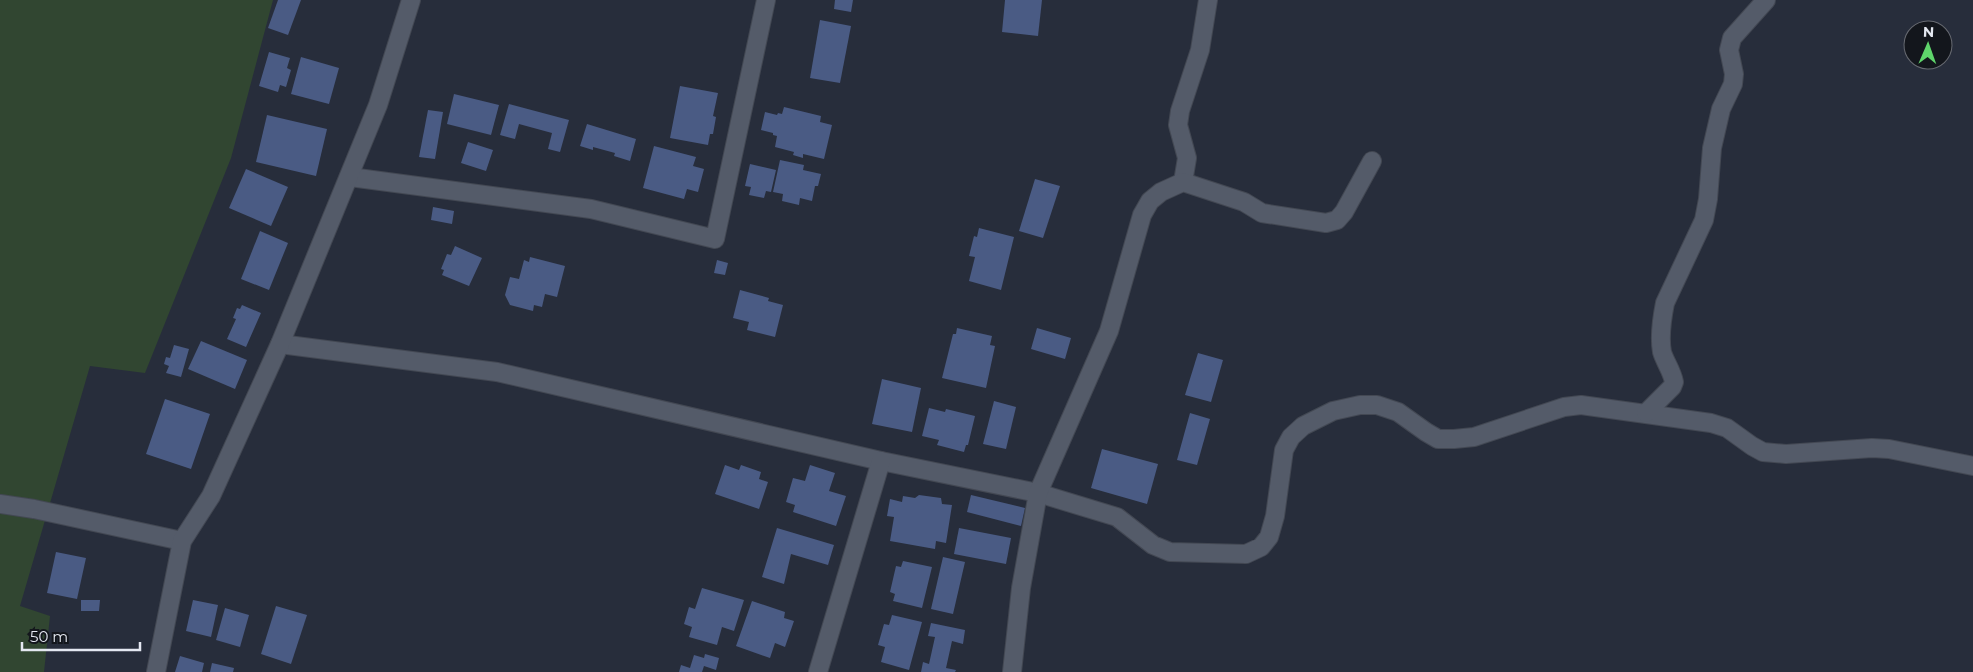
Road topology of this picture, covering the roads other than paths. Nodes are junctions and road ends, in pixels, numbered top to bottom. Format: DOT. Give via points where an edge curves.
graph roads {
  1 [pos="411,0"];
  2 [pos="766,0"];
  3 [pos="1208,0"];
  4 [pos="1766,0"];
  5 [pos="1372,161"];
  6 [pos="350,177"];
  7 [pos="1183,182"];
  8 [pos="280,344"];
  9 [pos="1646,413"];
  10 [pos="881,461"];
  11 [pos="1973,466"];
  12 [pos="1038,492"];
  13 [pos="0,504"];
  14 [pos="182,541"];
  15 [pos="156,672"];
  16 [pos="818,672"];
  17 [pos="1012,672"];
  1 -- 6 [label="street" via="378,105"];
  2 -- 6 [label="street" via="715,239 591,209"];
  3 -- 7 [label="street" via="1200,50 1178,125 1187,158"];
  4 -- 9 [label="street" via="1732,38 1729,50 1733,84 1721,109 1712,148 1704,220 1663,314 1662,352 1674,382 1672,388"];
  5 -- 7 [label="street" via="1344,212 1337,220 1326,224 1262,213 1244,202"];
  6 -- 8 [label="street"];
  7 -- 12 [label="street" via="1161,192 1150,201 1142,215 1108,331"];
  8 -- 10 [label="street" via="497,372"];
  8 -- 14 [label="street" via="211,496"];
  9 -- 11 [label="street" via="1719,425 1763,452 1786,454 1889,449"];
  9 -- 12 [label="street" via="1596,406 1564,407 1474,437 1438,439 1398,412 1377,405 1333,411 1303,426 1291,437 1284,450 1269,537 1261,547 1246,554 1170,552 1153,545 1117,517"];
  10 -- 12 [label="street"];
  10 -- 16 [label="street"];
  12 -- 17 [label="street" via="1021,588"];
  13 -- 14 [label="street"];
  14 -- 15 [label="street"];
}
